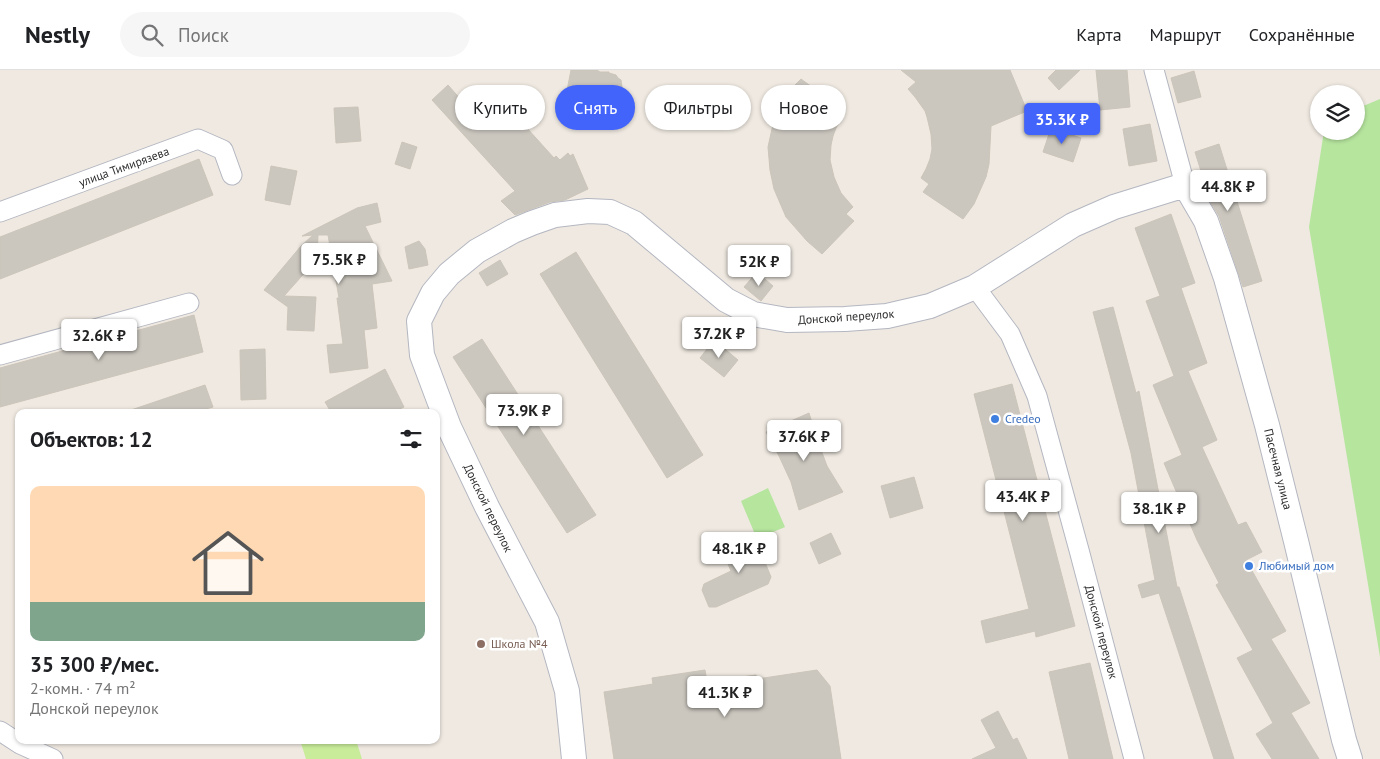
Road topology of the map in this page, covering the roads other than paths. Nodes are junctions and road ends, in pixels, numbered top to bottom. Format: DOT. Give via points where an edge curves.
graph roads {
  1 [pos="1154,70"];
  2 [pos="232,174"];
  3 [pos="1185,185"];
  4 [pos="0,212"];
  5 [pos="975,288"];
  6 [pos="189,303"];
  7 [pos="0,355"];
  8 [pos="0,731"];
  9 [pos="15,741"];
  10 [pos="20,744"];
  11 [pos="53,759"];
  12 [pos="574,759"];
  13 [pos="1134,759"];
  14 [pos="1350,759"];
  1 -- 3 [label="street"];
  2 -- 4 [label="street, улица Тимирязева" via="223,150 198,139"];
  3 -- 5 [label="street, Донской переулок" via="1114,207 1074,225"];
  3 -- 14 [label="street, Пасечная улица" via="1206,221 1229,287 1267,425"];
  5 -- 12 [label="street, Донской переулок" via="930,306 887,316 787,320 753,314 726,300 634,223 610,212 588,211 555,215 513,231 477,251 449,274 433,294 420,321 422,355 449,426 547,622 567,691"];
  5 -- 13 [label="street, Донской переулок" via="1010,334 1036,396"];
  6 -- 7 [label="street"];
  8 -- 9 [label="street"];
  10 -- 11 [label="street"];
}
